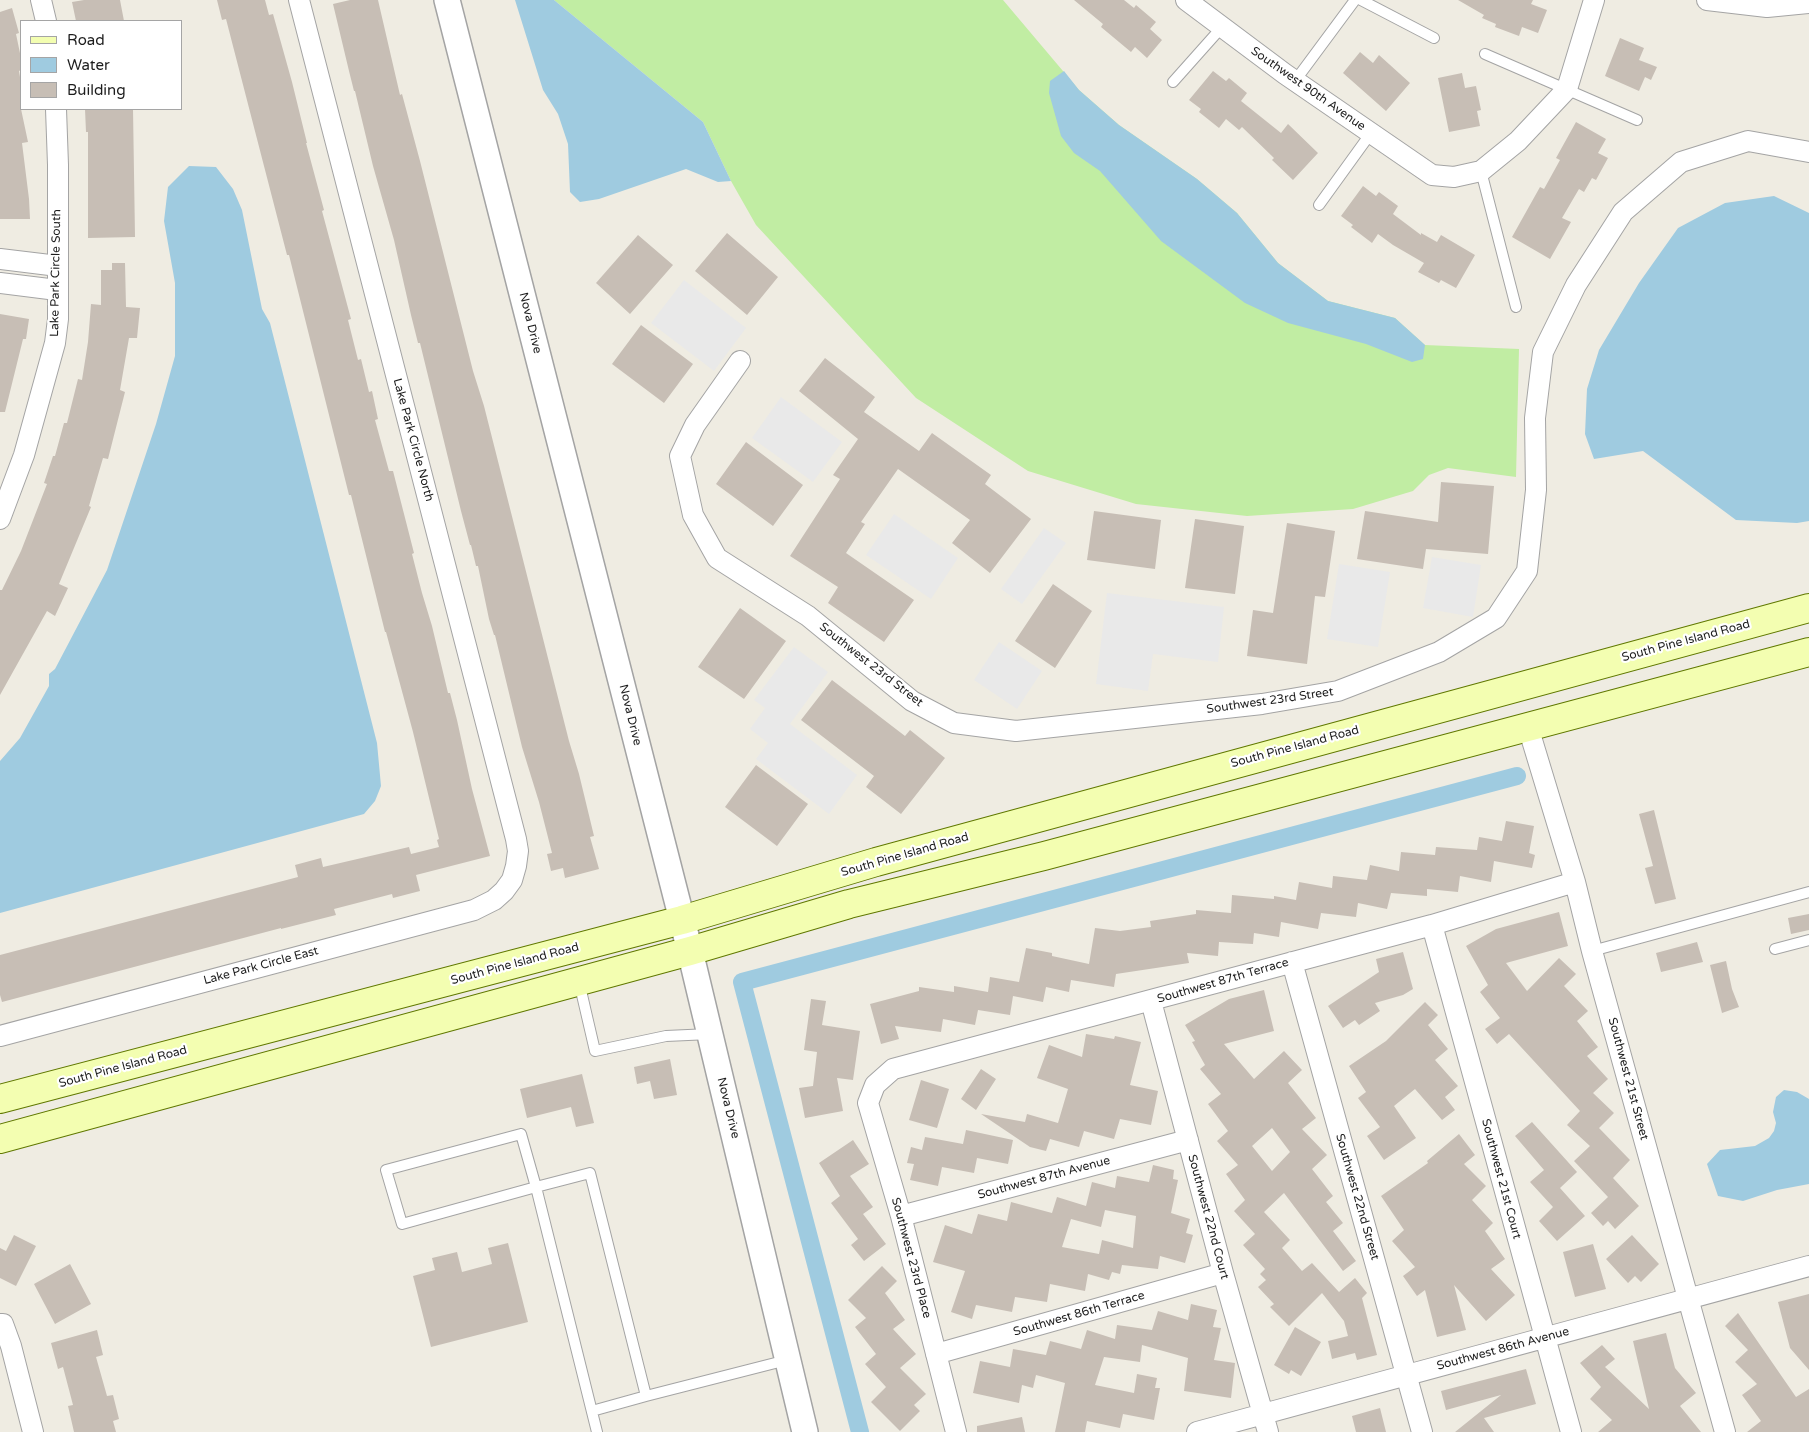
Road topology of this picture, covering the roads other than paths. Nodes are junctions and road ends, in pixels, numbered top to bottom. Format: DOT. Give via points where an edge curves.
graph roads {
  1 [pos="41,0"];
  2 [pos="299,0"];
  3 [pos="447,0"];
  4 [pos="1186,0"];
  5 [pos="1355,0"];
  6 [pos="1361,0"];
  7 [pos="1594,0"];
  8 [pos="1707,0"];
  9 [pos="1809,3"];
  10 [pos="46,20"];
  11 [pos="1222,27"];
  12 [pos="1434,38"];
  13 [pos="1485,54"];
  14 [pos="1295,81"];
  15 [pos="1173,82"];
  16 [pos="1567,90"];
  17 [pos="56,110"];
  18 [pos="1637,120"];
  19 [pos="1371,133"];
  20 [pos="1809,152"];
  21 [pos="1481,171"];
  22 [pos="1319,205"];
  23 [pos="0,259"];
  24 [pos="58,266"];
  25 [pos="0,284"];
  26 [pos="58,290"];
  27 [pos="1516,307"];
  28 [pos="740,361"];
  29 [pos="0,519"];
  30 [pos="1809,608"];
  31 [pos="1809,652"];
  32 [pos="1528,727"];
  33 [pos="512,880"];
  34 [pos="1575,882"];
  35 [pos="1809,892"];
  36 [pos="682,920"];
  37 [pos="1432,925"];
  38 [pos="1809,940"];
  39 [pos="1775,949"];
  40 [pos="1592,950"];
  41 [pos="690,951"];
  42 [pos="1292,962"];
  43 [pos="579,982"];
  44 [pos="1151,1001"];
  45 [pos="710,1034"];
  46 [pos="0,1036"];
  47 [pos="875,1084"];
  48 [pos="0,1099"];
  49 [pos="0,1139"];
  50 [pos="1188,1140"];
  51 [pos="536,1187"];
  52 [pos="901,1216"];
  53 [pos="1809,1266"];
  54 [pos="1223,1273"];
  55 [pos="1688,1298"];
  56 [pos="2,1324"];
  57 [pos="1545,1337"];
  58 [pos="936,1354"];
  59 [pos="788,1360"];
  60 [pos="1407,1375"];
  61 [pos="646,1396"];
  62 [pos="592,1411"];
  63 [pos="1265,1423"];
  64 [pos="33,1432"];
  65 [pos="597,1432"];
  66 [pos="805,1432"];
  67 [pos="956,1432"];
  68 [pos="1197,1432"];
  69 [pos="1422,1432"];
  70 [pos="1571,1432"];
  71 [pos="1725,1432"];
  1 -- 10 [label="street"];
  2 -- 33 [label="street, Lake Park Circle North" via="516,839 518,851"];
  3 -- 36 [label="street, Nova Drive"];
  4 -- 11 [label="street, Southwest 90th Avenue"];
  5 -- 14 [label="lane"];
  6 -- 12 [label="lane"];
  7 -- 16 [label="street"];
  8 -- 9 [label="street" via="1767,7"];
  11 -- 14 [label="street, Southwest 90th Avenue"];
  11 -- 15 [label="lane"];
  13 -- 16 [label="lane"];
  14 -- 19 [label="street, Southwest 90th Avenue"];
  16 -- 18 [label="lane"];
  16 -- 21 [label="street" via="1518,141"];
  17 -- 24 [label="street, Lake Park Circle South"];
  19 -- 21 [label="street, Southwest 90th Avenue" via="1432,175 1454,177"];
  19 -- 22 [label="lane"];
  20 -- 28 [label="street, Southwest 23rd Street" via="1748,141 1681,162 1623,212 1576,285 1543,352 1535,418 1536,490 1527,571 1496,618 1439,652 1338,691 1262,704 1016,731 954,723 912,701 808,616 717,558 693,515 680,456 695,425"];
  21 -- 27 [label="lane"];
  23 -- 24 [label="street"];
  24 -- 26 [label="street, Lake Park Circle South"];
  25 -- 26 [label="street"];
  26 -- 29 [label="street, Lake Park Circle South" via="55,343 24,455"];
  30 -- 36 [label="main road, South Pine Island Road" via="876,862"];
  31 -- 32 [label="main road"];
  32 -- 34 [label="street, Southwest 21st Street"];
  32 -- 41 [label="main road" via="1044,856 848,904"];
  33 -- 46 [label="street, Lake Park Circle East" via="494,900 474,910"];
  34 -- 37 [label="street, Southwest 87th Terrace"];
  34 -- 40 [label="street, Southwest 21st Street"];
  35 -- 40 [label="lane"];
  36 -- 41 [label="street, Nova Drive"];
  36 -- 48 [label="main road, South Pine Island Road"];
  37 -- 42 [label="street, Southwest 87th Terrace"];
  37 -- 57 [label="street, Southwest 21st Court"];
  38 -- 39 [label="lane"];
  40 -- 55 [label="street, Southwest 21st Street"];
  41 -- 43 [label="main road"];
  41 -- 45 [label="street, Nova Drive"];
  42 -- 44 [label="street, Southwest 87th Terrace"];
  42 -- 60 [label="street, Southwest 22nd Street"];
  43 -- 45 [label="lane" via="595,1051 666,1036"];
  43 -- 49 [label="main road"];
  44 -- 47 [label="street, Southwest 87th Terrace" via="893,1069"];
  44 -- 50 [label="street, Southwest 22nd Court"];
  45 -- 59 [label="street, Nova Drive"];
  47 -- 52 [label="street, Southwest 23rd Place" via="868,1103"];
  50 -- 52 [label="street, Southwest 87th Avenue"];
  50 -- 54 [label="street, Southwest 22nd Court"];
  51 -- 51 [label="lane" via="521,1134 386,1170 402,1224"];
  51 -- 61 [label="lane" via="590,1173"];
  51 -- 62 [label="lane"];
  52 -- 58 [label="street, Southwest 23rd Place"];
  53 -- 55 [label="street, Southwest 86th Avenue"];
  54 -- 58 [label="street, Southwest 86th Terrace"];
  54 -- 63 [label="street, Southwest 22nd Court"];
  55 -- 57 [label="street, Southwest 86th Avenue"];
  55 -- 71 [label="street, Southwest 21st Street"];
  56 -- 64 [label="street" via="11,1346"];
  57 -- 60 [label="street, Southwest 86th Avenue"];
  57 -- 70 [label="street, Southwest 21st Court"];
  58 -- 67 [label="street, Southwest 23rd Place"];
  59 -- 61 [label="lane"];
  59 -- 66 [label="street, Nova Drive"];
  60 -- 63 [label="street, Southwest 86th Avenue"];
  60 -- 69 [label="street, Southwest 22nd Street"];
  61 -- 62 [label="lane"];
  62 -- 65 [label="lane"];
  63 -- 68 [label="street, Southwest 86th Avenue"];
}
